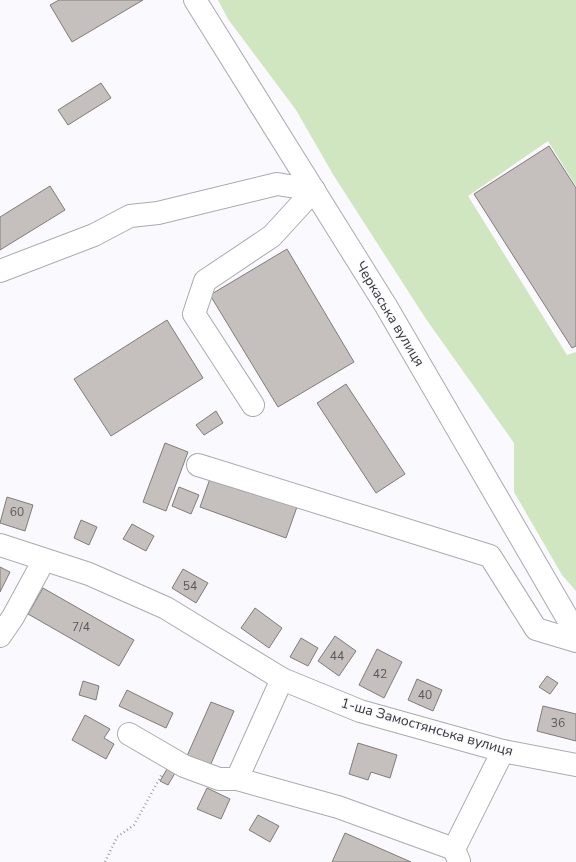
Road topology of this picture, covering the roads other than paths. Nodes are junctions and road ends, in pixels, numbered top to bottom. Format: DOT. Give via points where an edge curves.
graph roads {
  1 [pos="195,0"];
  2 [pos="314,190"];
  3 [pos="0,271"];
  4 [pos="253,405"];
  5 [pos="198,465"];
  6 [pos="0,545"];
  7 [pos="44,560"];
  8 [pos="576,633"];
  9 [pos="0,636"];
  10 [pos="576,642"];
  11 [pos="282,679"];
  12 [pos="129,734"];
  13 [pos="503,751"];
  14 [pos="576,765"];
  15 [pos="237,779"];
  16 [pos="457,855"];
  1 -- 2 [label="street, Черкаська вулиця"];
  2 -- 3 [label="street" via="276,184 158,213 130,216 94,235"];
  2 -- 4 [label="street" via="272,236 205,281 194,314"];
  2 -- 8 [label="street, Черкаська вулиця" via="386,306"];
  5 -- 10 [label="street" via="490,556 536,629"];
  6 -- 7 [label="street, 1-ша Замостянська вулиця"];
  7 -- 9 [label="street" via="14,617"];
  7 -- 11 [label="street, 1-ша Замостянська вулиця" via="89,574 166,608"];
  11 -- 13 [label="street, 1-ша Замостянська вулиця" via="360,711"];
  11 -- 15 [label="street"];
  12 -- 15 [label="street" via="184,766 219,779"];
  13 -- 14 [label="street, 1-ша Замостянська вулиця"];
  13 -- 16 [label="street"];
  15 -- 16 [label="street" via="338,807"];
}
